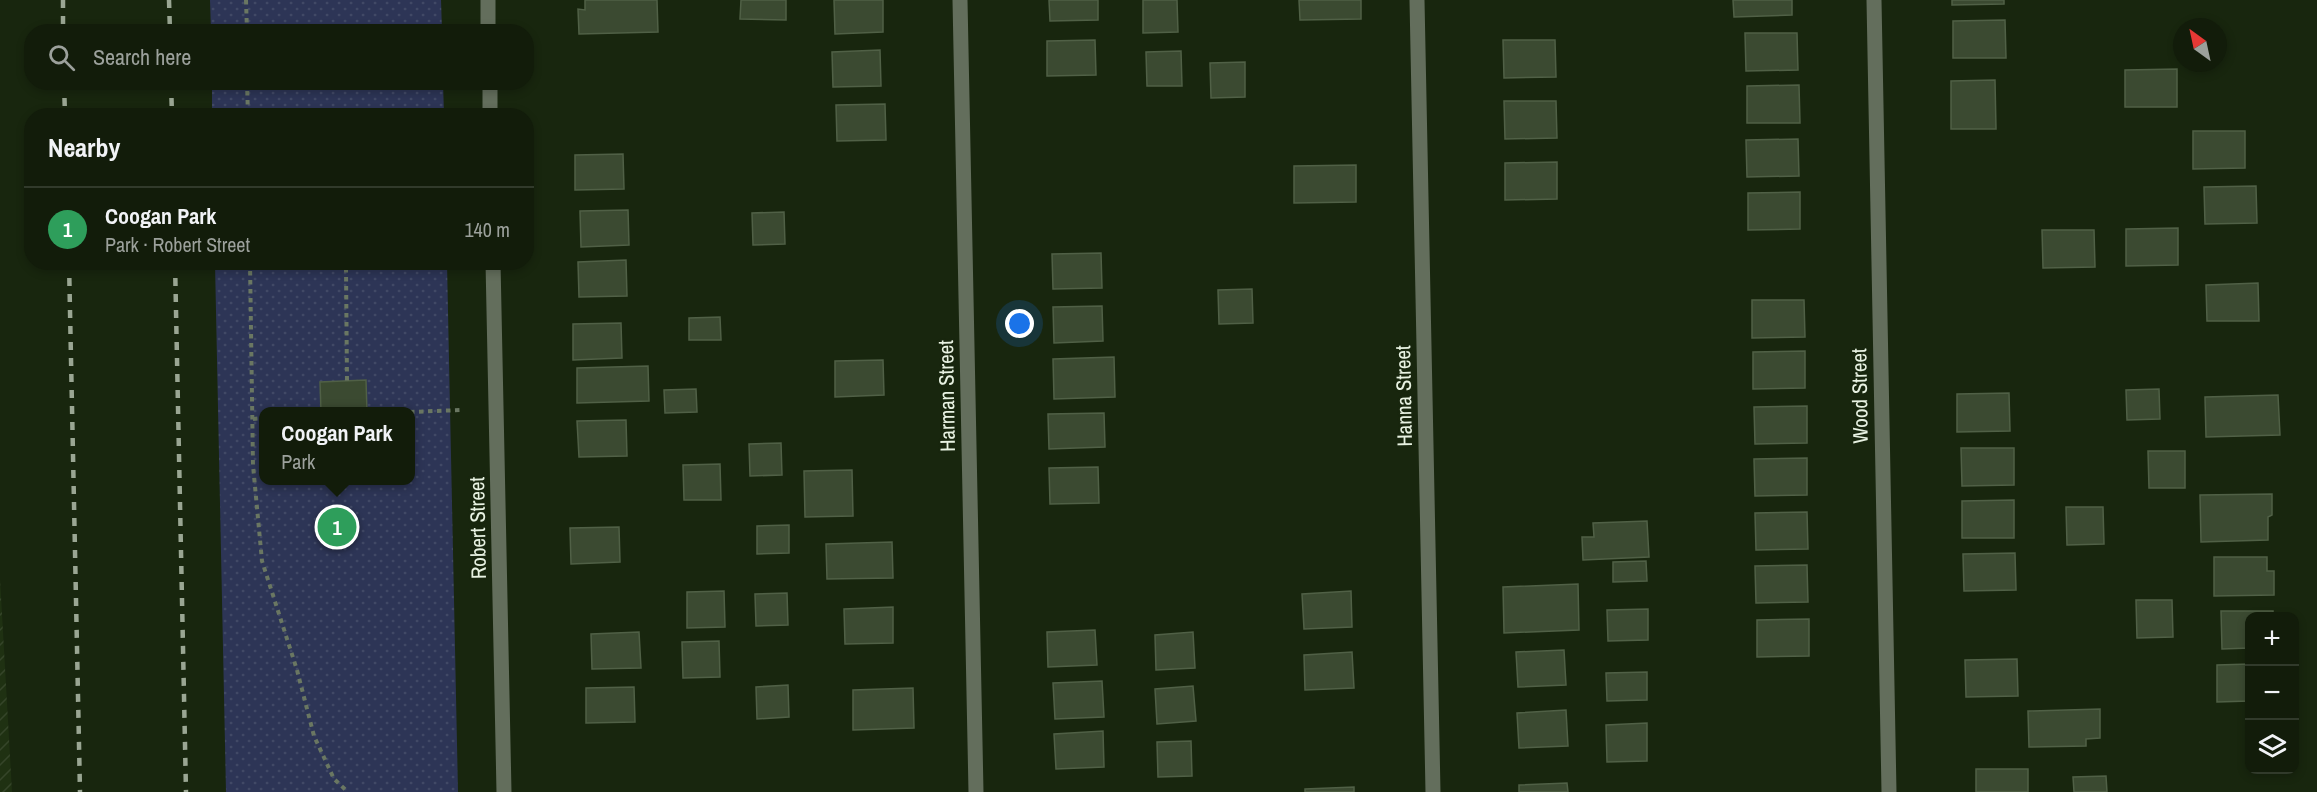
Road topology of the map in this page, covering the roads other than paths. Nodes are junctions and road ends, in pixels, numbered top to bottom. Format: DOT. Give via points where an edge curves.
graph roads {
  1 [pos="488,0"];
  2 [pos="960,0"];
  3 [pos="1417,0"];
  4 [pos="1874,0"];
  5 [pos="488,24"];
  6 [pos="489,90"];
  7 [pos="490,108"];
  8 [pos="493,270"];
  9 [pos="504,792"];
  10 [pos="976,792"];
  11 [pos="1433,792"];
  12 [pos="1889,792"];
  1 -- 5 [label="street"];
  2 -- 10 [label="street, Harman Street"];
  3 -- 11 [label="street, Hanna Street"];
  4 -- 12 [label="street, Wood Street"];
  6 -- 7 [label="street"];
  8 -- 9 [label="street, Robert Street"];
}
